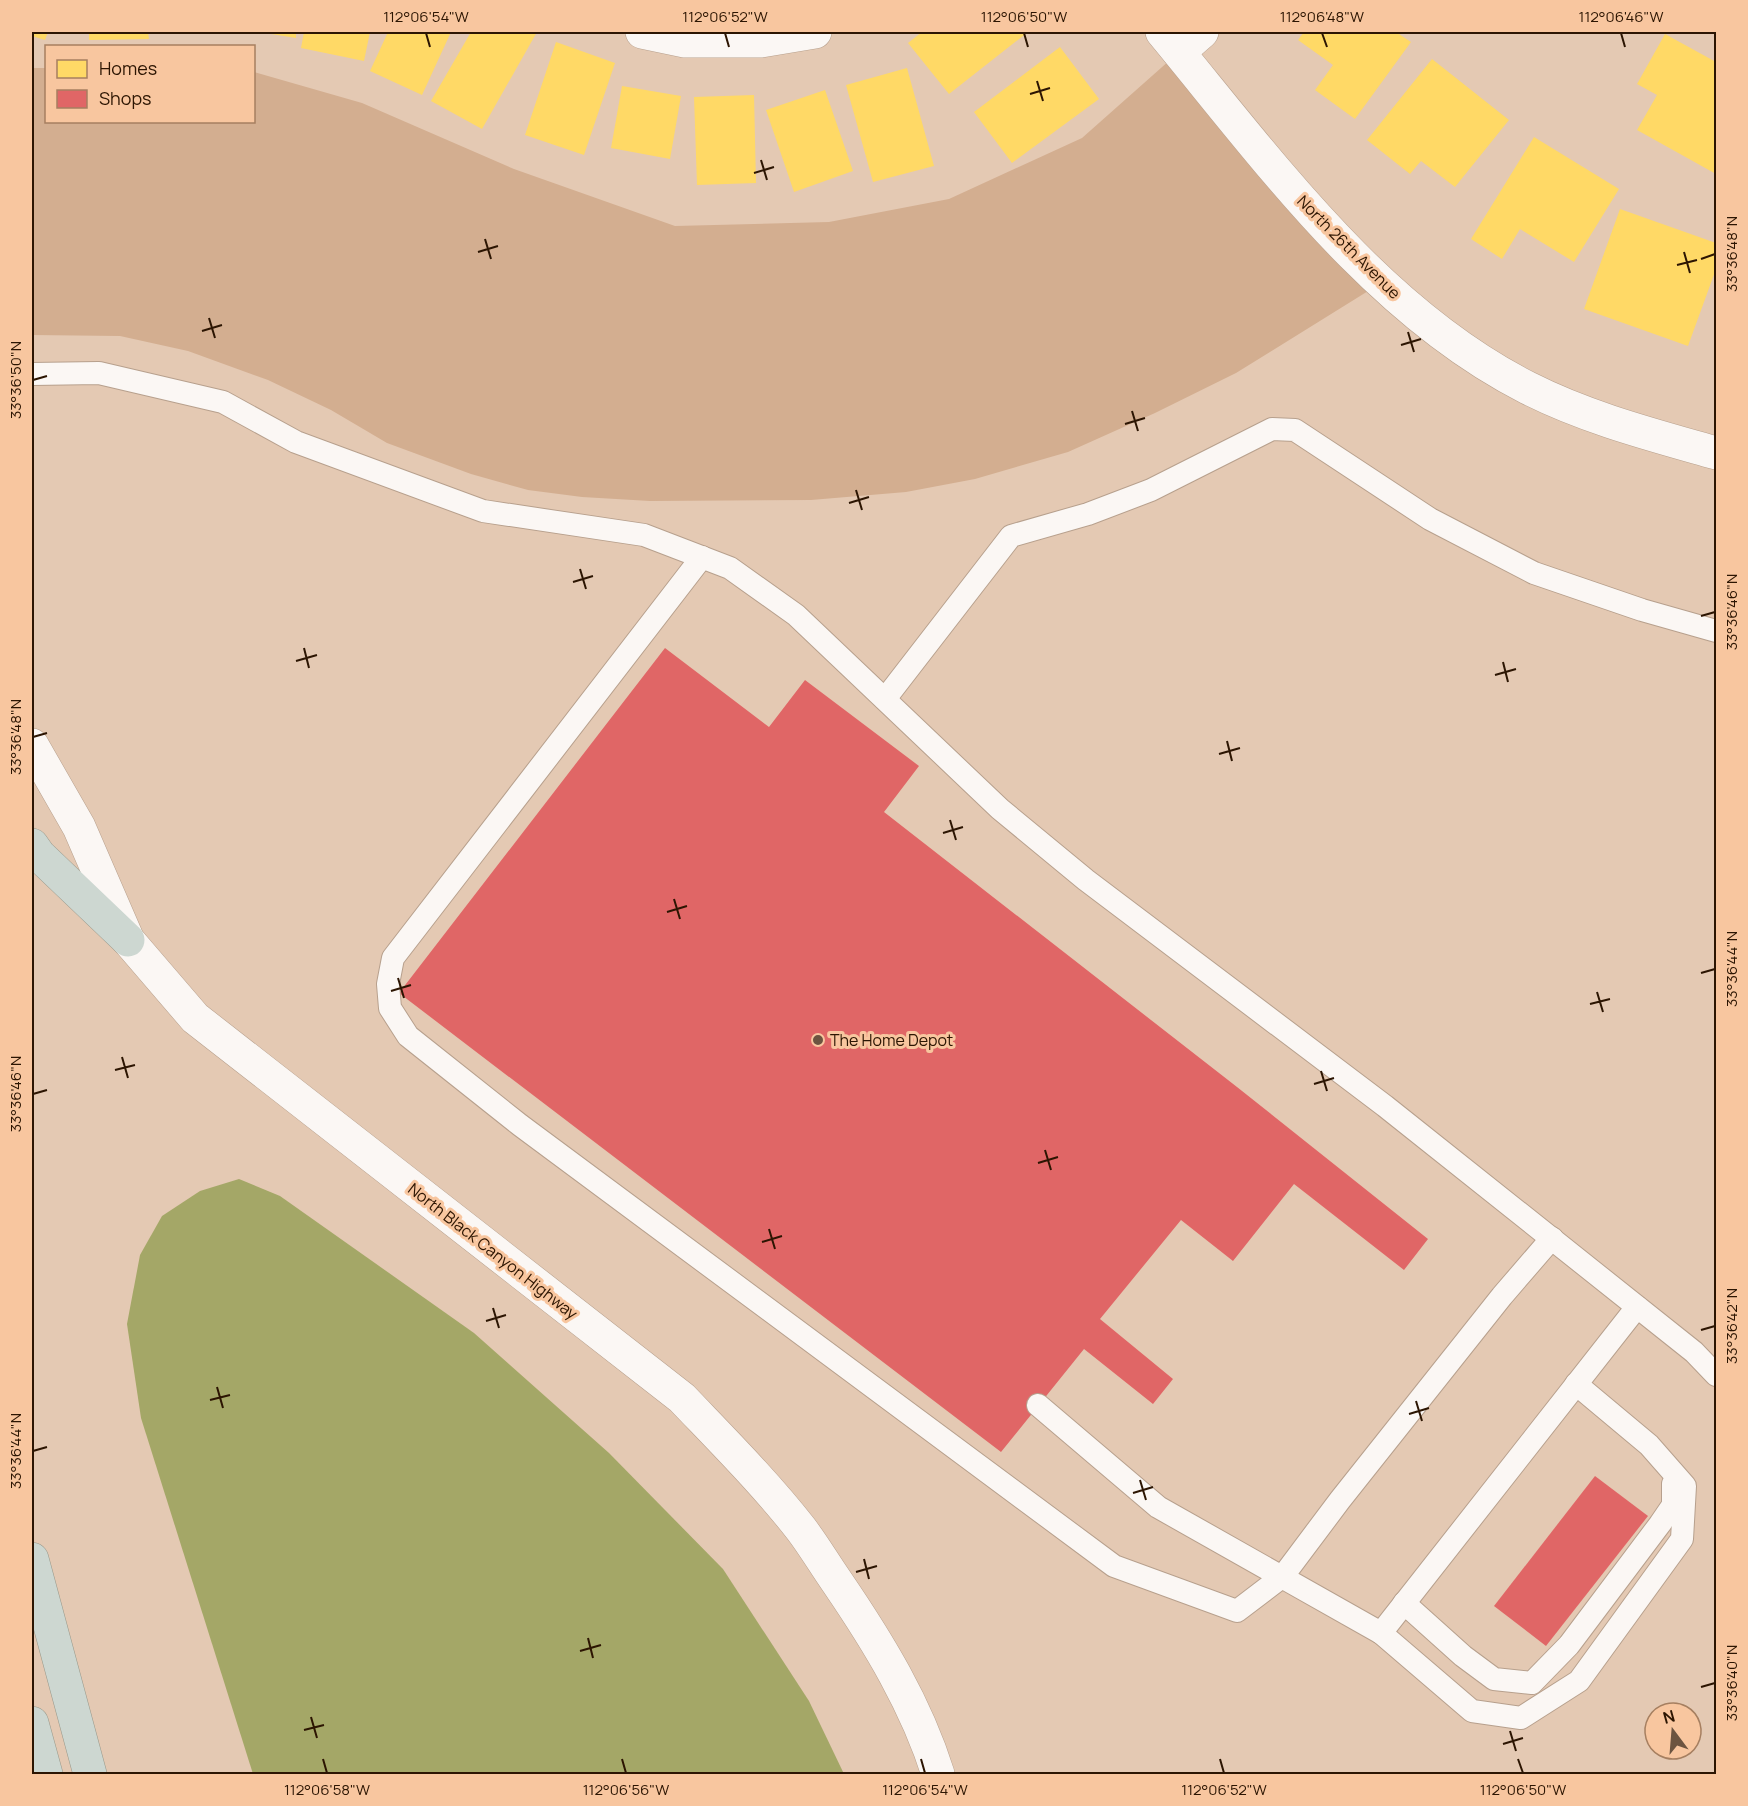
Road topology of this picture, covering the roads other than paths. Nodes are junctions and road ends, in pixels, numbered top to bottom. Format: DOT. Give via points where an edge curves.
graph roads {
  1 [pos="642,32"];
  2 [pos="815,32"];
  3 [pos="1181,38"];
  4 [pos="32,374"];
  5 [pos="1716,453"];
  6 [pos="702,557"];
  7 [pos="1716,631"];
  8 [pos="885,699"];
  9 [pos="32,745"];
  10 [pos="32,844"];
  11 [pos="129,940"];
  12 [pos="1552,1238"];
  13 [pos="1637,1307"];
  14 [pos="1716,1372"];
  15 [pos="1576,1384"];
  16 [pos="1038,1405"];
  17 [pos="1673,1472"];
  18 [pos="32,1559"];
  19 [pos="1283,1576"];
  20 [pos="1404,1603"];
  21 [pos="1381,1633"];
  22 [pos="32,1723"];
  23 [pos="46,1774"];
  24 [pos="90,1774"];
  25 [pos="938,1774"];
  1 -- 2 [label="main road" via="685,41 761,41"];
  3 -- 5 [label="main road, North 26th Avenue" via="1285,181 1373,274 1460,348 1528,388 1603,419"];
  4 -- 6 [label="lane" via="99,373 222,402 296,442 483,511 644,535"];
  6 -- 8 [label="lane" via="730,568 796,615"];
  6 -- 19 [label="lane" via="393,958 388,984 390,1008 408,1036 520,1125 1114,1566 1237,1611"];
  7 -- 8 [label="lane" via="1534,573 1430,519 1295,430 1272,429 1151,490 1088,514 1011,536"];
  8 -- 12 [label="lane" via="1000,809 1086,880"];
  9 -- 11 [label="main road, North Black Canyon Highway" via="79,827"];
  10 -- 11 [label="highway"];
  11 -- 25 [label="main road, North Black Canyon Highway" via="195,1018 682,1398 801,1529 870,1631 903,1688"];
  12 -- 13 [label="lane"];
  12 -- 19 [label="lane" via="1502,1296"];
  13 -- 14 [label="lane"];
  13 -- 15 [label="lane"];
  15 -- 17 [label="lane" via="1649,1445"];
  15 -- 20 [label="lane"];
  16 -- 19 [label="lane" via="1158,1507"];
  17 -- 20 [label="lane" via="1673,1505 1569,1645 1532,1683 1494,1679"];
  17 -- 21 [label="lane" via="1685,1486 1682,1539 1580,1681 1521,1718 1472,1711"];
  18 -- 24 [label="highway"];
  19 -- 21 [label="lane"];
  20 -- 21 [label="lane"];
  22 -- 23 [label="highway"];
}
